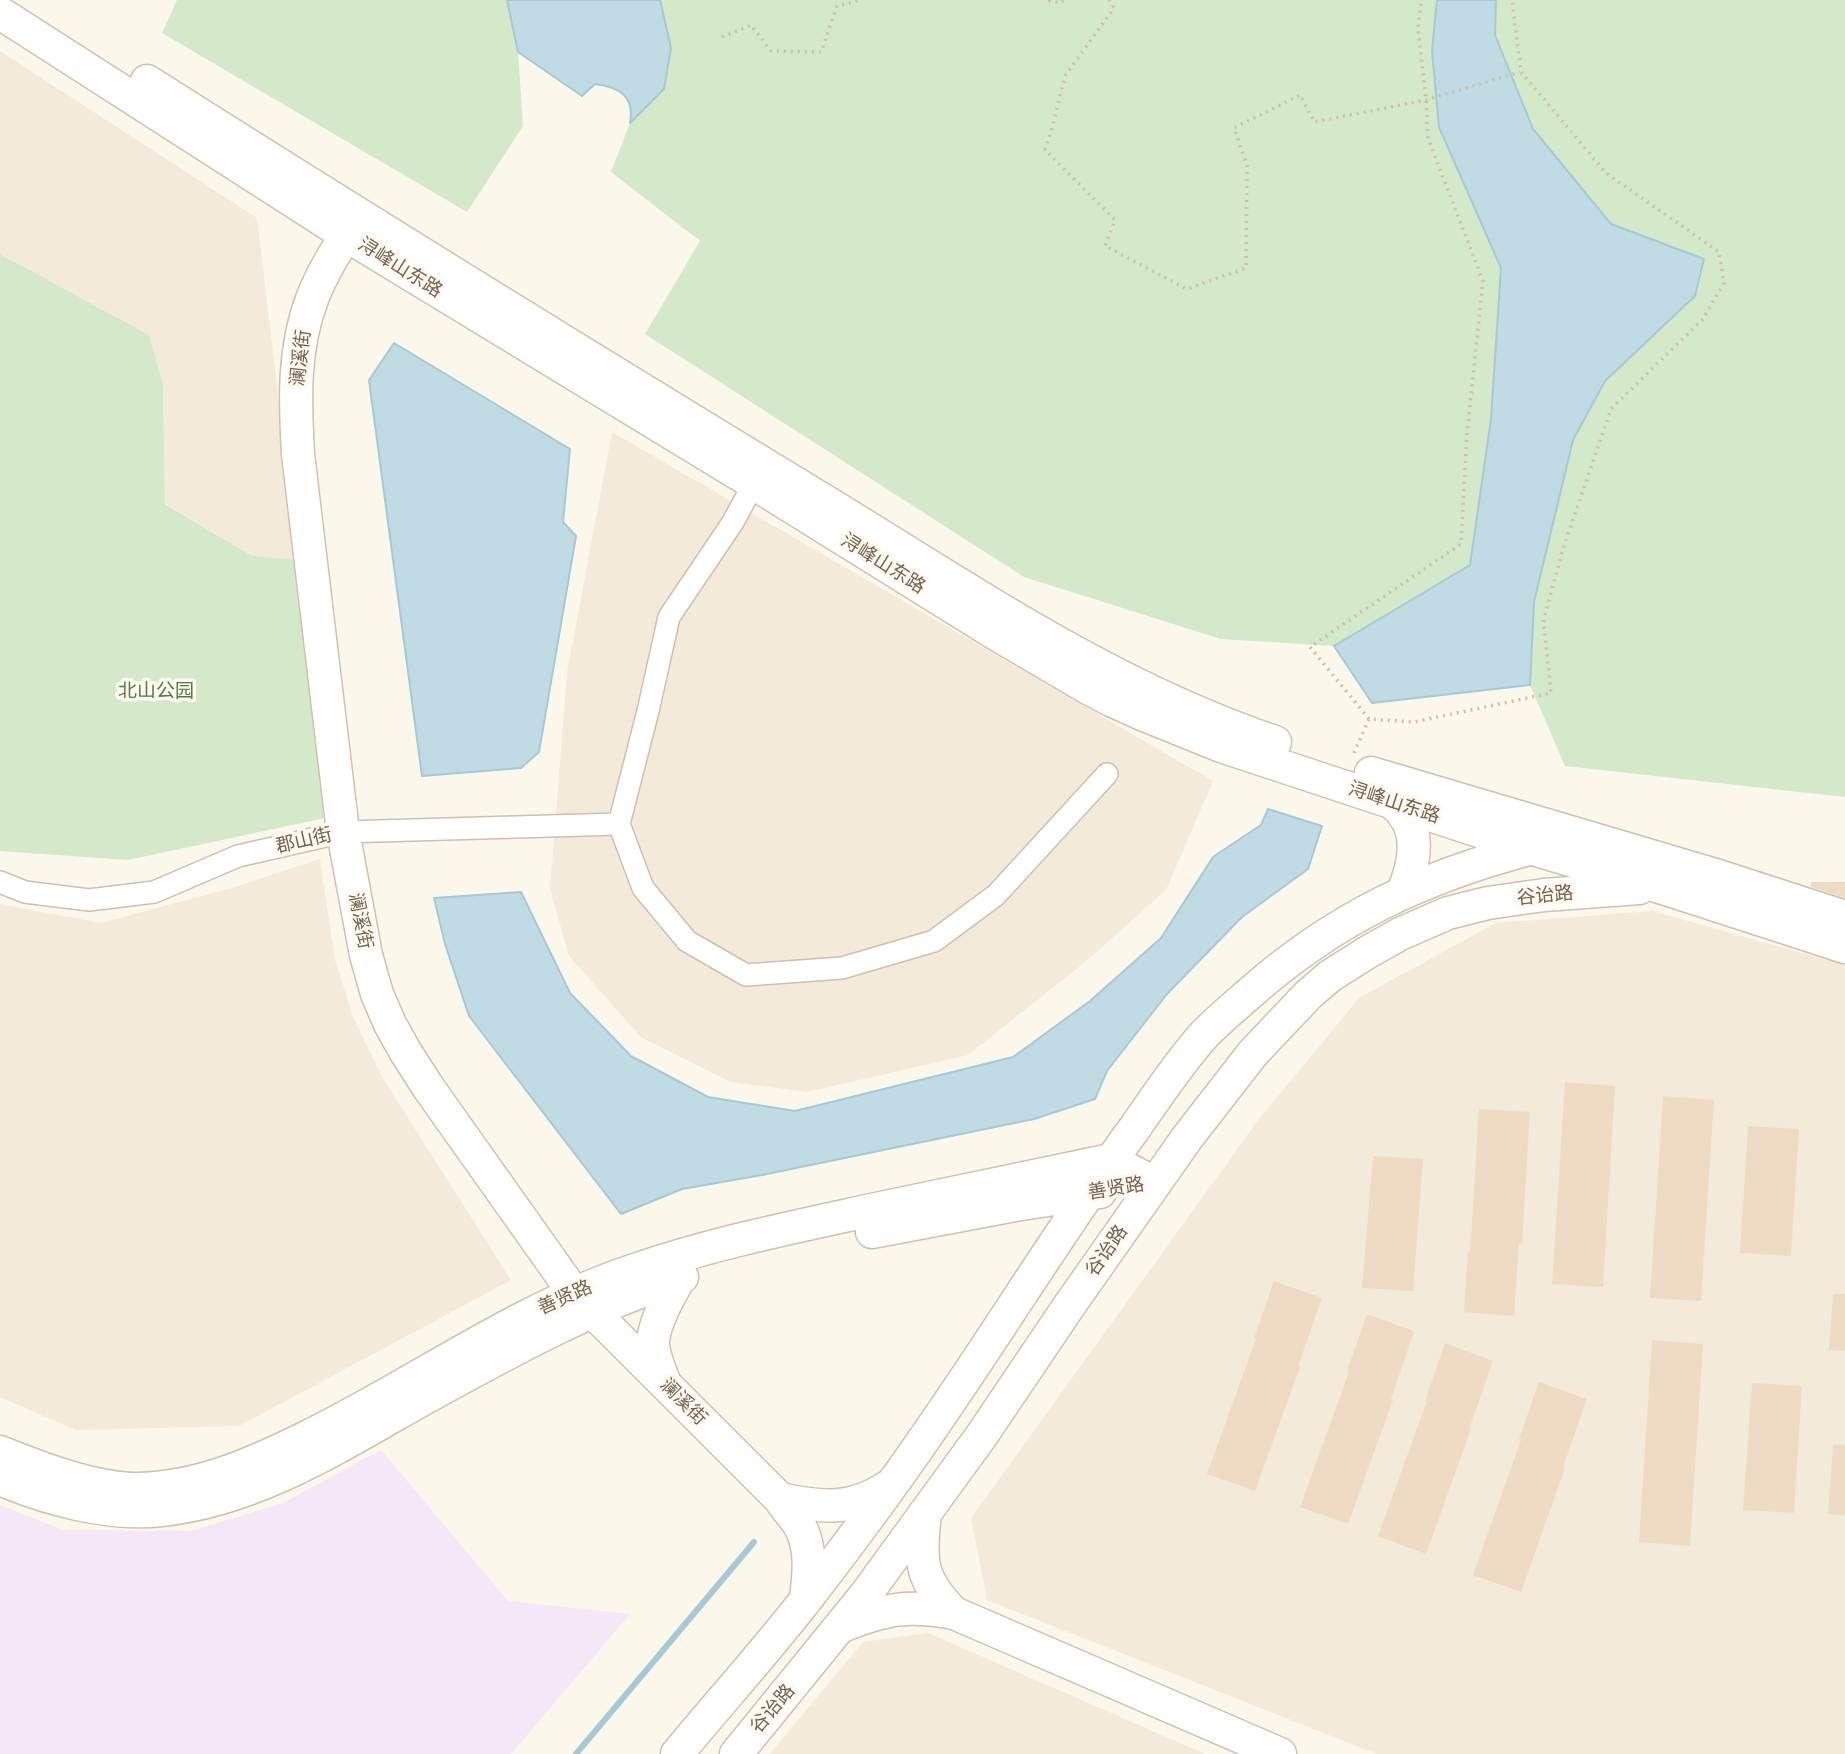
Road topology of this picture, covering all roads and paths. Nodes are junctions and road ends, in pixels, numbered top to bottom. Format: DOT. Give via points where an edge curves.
graph roads {
  1 [pos="19,0"];
  2 [pos="861,0"];
  3 [pos="1049,0"];
  4 [pos="1064,0"];
  5 [pos="1109,0"];
  6 [pos="1421,0"];
  7 [pos="1511,0"];
  8 [pos="0,13"];
  9 [pos="722,37"];
  10 [pos="1521,72"];
  11 [pos="1426,100"];
  12 [pos="352,224"];
  13 [pos="759,474"];
  14 [pos="1368,719"];
  15 [pos="1352,758"];
  16 [pos="1107,774"];
  17 [pos="1391,802"];
  18 [pos="619,824"];
  19 [pos="343,832"];
  20 [pos="1530,834"];
  21 [pos="1434,880"];
  22 [pos="0,882"];
  23 [pos="1666,889"];
  24 [pos="1403,892"];
  25 [pos="1488,903"];
  26 [pos="1448,913"];
  27 [pos="1845,917"];
  28 [pos="1845,947"];
  29 [pos="1111,1160"];
  30 [pos="1154,1183"];
  31 [pos="1088,1194"];
  32 [pos="1015,1205"];
  33 [pos="1046,1255"];
  34 [pos="680,1277"];
  35 [pos="583,1302"];
  36 [pos="664,1382"];
  37 [pos="0,1452"];
  38 [pos="0,1479"];
  39 [pos="895,1481"];
  40 [pos="780,1499"];
  41 [pos="925,1513"];
  42 [pos="806,1599"];
  43 [pos="954,1613"];
  44 [pos="841,1627"];
  45 [pos="677,1754"];
  46 [pos="736,1754"];
  47 [pos="1280,1754"];
  1 -- 12 [label="street, 浔峰山东路"];
  2 -- 9 [label="path" via="837,6 821,52 771,51 751,25"];
  3 -- 4 [label="path"];
  5 -- 11 [label="path" via="1114,8 1065,76 1045,150 1115,220 1105,246 1187,289 1246,268 1247,165 1234,128 1300,94 1314,122"];
  6 -- 11 [label="path" via="1418,29"];
  7 -- 10 [label="path"];
  8 -- 12 [label="street, 浔峰山东路"];
  10 -- 11 [label="path"];
  10 -- 14 [label="path" via="1606,173 1719,252 1724,283 1703,319 1611,409 1543,622 1550,693 1415,722"];
  11 -- 14 [label="path" via="1428,138 1483,281 1461,544 1310,647"];
  12 -- 13 [label="street, 浔峰山东路"];
  12 -- 19 [label="street, 澜溪街" via="312,300 301,336 296,405"];
  13 -- 17 [label="street, 浔峰山东路" via="996,634 1105,696 1221,746"];
  13 -- 18 [label="street" via="733,522 669,617"];
  13 -- 20 [label="street, 浔峰山东路" via="1176,704"];
  14 -- 15 [label="path"];
  16 -- 18 [label="street" via="996,895 934,942 842,968 746,975 687,941 643,888"];
  17 -- 20 [label="street, 浔峰山东路"];
  17 -- 24 [label="street" via="1410,825 1413,845 1410,876"];
  18 -- 19 [label="street, 郡山街"];
  19 -- 22 [label="street, 郡山街" via="238,856 154,892 89,900 25,892"];
  19 -- 35 [label="street, 澜溪街" via="366,955 390,1024 428,1087"];
  20 -- 21 [label="street" via="1497,857"];
  20 -- 23 [label="street, 浔峰山东路"];
  20 -- 25 [label="street" via="1514,881"];
  20 -- 27 [label="street" via="1581,835"];
  21 -- 24 [label="street"];
  21 -- 26 [label="street"];
  23 -- 25 [label="street, 谷诒路" via="1620,889"];
  23 -- 28 [label="street, 浔峰山东路"];
  24 -- 29 [label="street" via="1326,935 1240,1001 1203,1036"];
  25 -- 26 [label="street, 谷诒路"];
  26 -- 30 [label="street, 谷诒路" via="1400,934 1330,976 1308,995 1253,1053"];
  29 -- 30 [label="street, 善贤路"];
  29 -- 31 [label="street"];
  29 -- 35 [label="street, 善贤路" via="751,1236 631,1271"];
  30 -- 31 [label="street, 善贤路"];
  30 -- 41 [label="street, 谷诒路"];
  31 -- 32 [label="street, 善贤路"];
  31 -- 33 [label="street"];
  32 -- 33 [label="street" via="1041,1219 1047,1235"];
  32 -- 34 [label="street, 善贤路" via="819,1241"];
  33 -- 39 [label="street"];
  34 -- 35 [label="street, 善贤路"];
  34 -- 36 [label="street" via="653,1342"];
  35 -- 36 [label="street, 澜溪街"];
  35 -- 37 [label="street, 善贤路" via="507,1326 326,1428 204,1480 134,1489 37,1467"];
  35 -- 38 [label="street, 善贤路" via="532,1340 306,1464 206,1503 157,1511 101,1507 51,1497"];
  36 -- 40 [label="street, 澜溪街"];
  39 -- 40 [label="street" via="850,1504 807,1505"];
  39 -- 42 [label="street"];
  40 -- 42 [label="street, 澜溪街" via="800,1527 807,1548"];
  41 -- 43 [label="street" via="925,1571 937,1596"];
  41 -- 44 [label="street, 谷诒路"];
  42 -- 45 [label="street"];
  43 -- 44 [label="street" via="901,1608"];
  43 -- 47 [label="street"];
  44 -- 46 [label="street, 谷诒路"];
}
